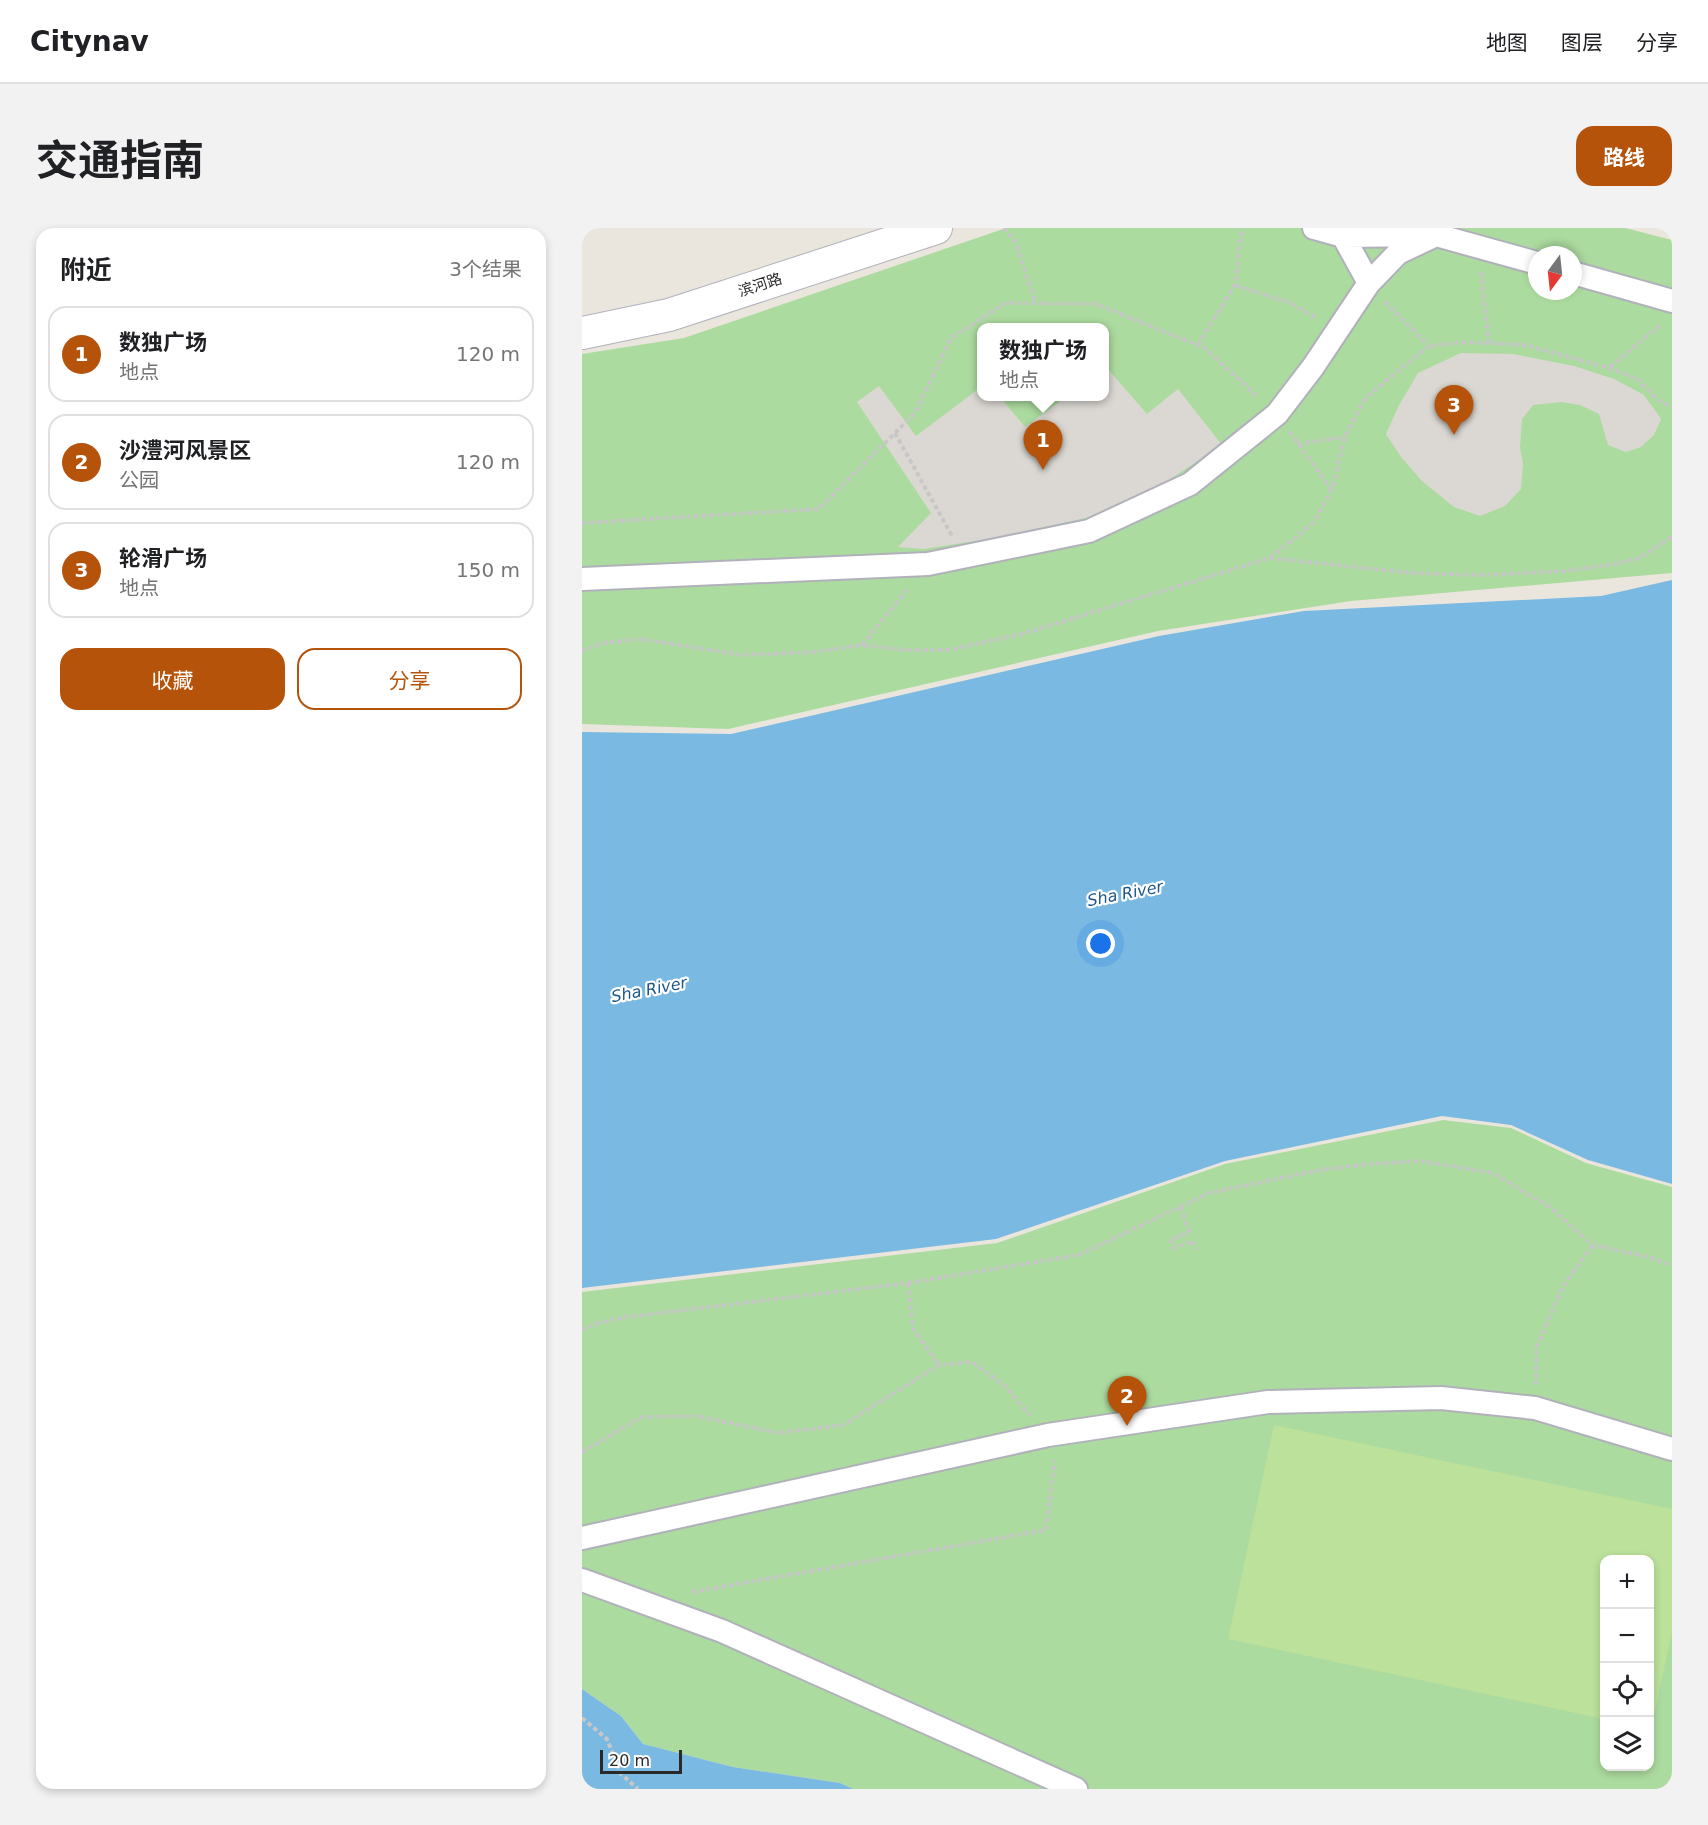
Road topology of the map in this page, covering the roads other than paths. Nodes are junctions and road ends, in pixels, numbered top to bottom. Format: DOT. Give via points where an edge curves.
graph roads {
  1 [pos="936,228"];
  2 [pos="1314,228"];
  3 [pos="1436,234"];
  4 [pos="1343,237"];
  5 [pos="1528,261"];
  6 [pos="1582,276"];
  7 [pos="1369,283"];
  8 [pos="1672,301"];
  9 [pos="582,333"];
  10 [pos="582,579"];
  11 [pos="1672,1449"];
  12 [pos="582,1538"];
  13 [pos="582,1580"];
  14 [pos="1076,1789"];
  1 -- 9 [label="street, 滨河路" via="669,315"];
  2 -- 4 [label="street"];
  3 -- 4 [label="street"];
  3 -- 5 [label="street"];
  3 -- 7 [label="street" via="1398,253"];
  4 -- 7 [label="street"];
  6 -- 8 [label="street"];
  7 -- 10 [label="street" via="1277,414 1190,484 1089,531 928,564"];
  11 -- 12 [label="street" via="1534,1408 1441,1398 1268,1402 1048,1435"];
  13 -- 14 [label="street" via="722,1631"];
}
